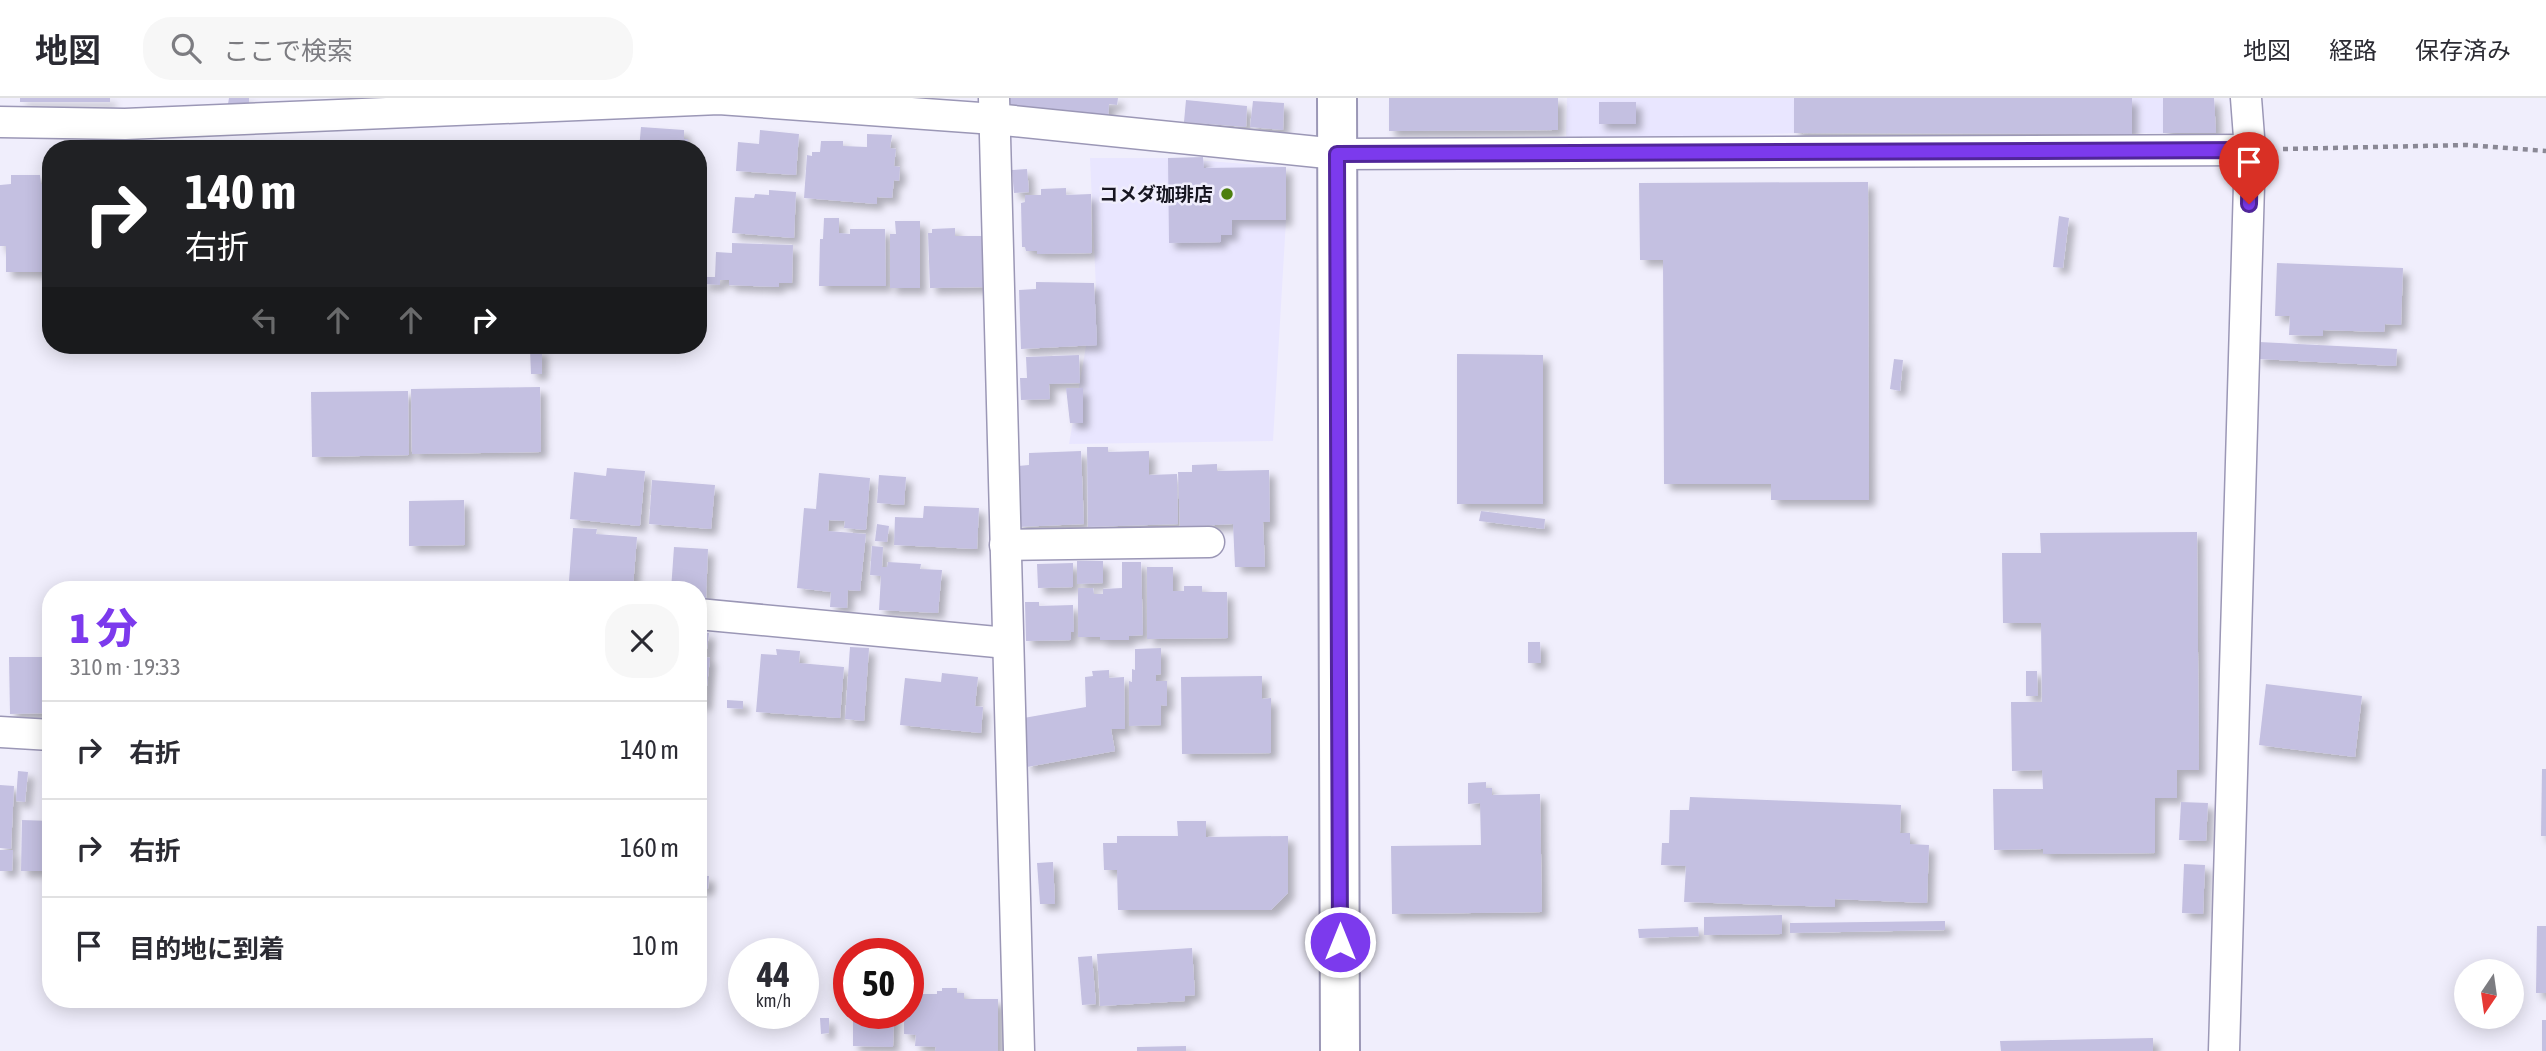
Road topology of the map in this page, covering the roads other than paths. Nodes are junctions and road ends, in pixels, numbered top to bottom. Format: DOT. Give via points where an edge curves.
graph roads {
  1 [pos="1337,98"];
  2 [pos="2246,98"];
  3 [pos="994,108"];
  4 [pos="0,122"];
  5 [pos="2250,150"];
  6 [pos="1337,154"];
  7 [pos="1209,542"];
  8 [pos="1005,545"];
  9 [pos="707,615"];
  10 [pos="1007,643"];
  11 [pos="0,732"];
  12 [pos="42,734"];
  13 [pos="1019,1051"];
  14 [pos="1340,1051"];
  15 [pos="2224,1051"];
  1 -- 6 [label="main road"];
  2 -- 5 [label="street"];
  3 -- 4 [label="street" via="719,99 125,124"];
  3 -- 6 [label="street"];
  3 -- 8 [label="street"];
  5 -- 6 [label="street"];
  5 -- 15 [label="street"];
  6 -- 14 [label="main road"];
  7 -- 8 [label="street"];
  8 -- 10 [label="street"];
  9 -- 10 [label="street"];
  10 -- 13 [label="street"];
  11 -- 12 [label="street"];
}
